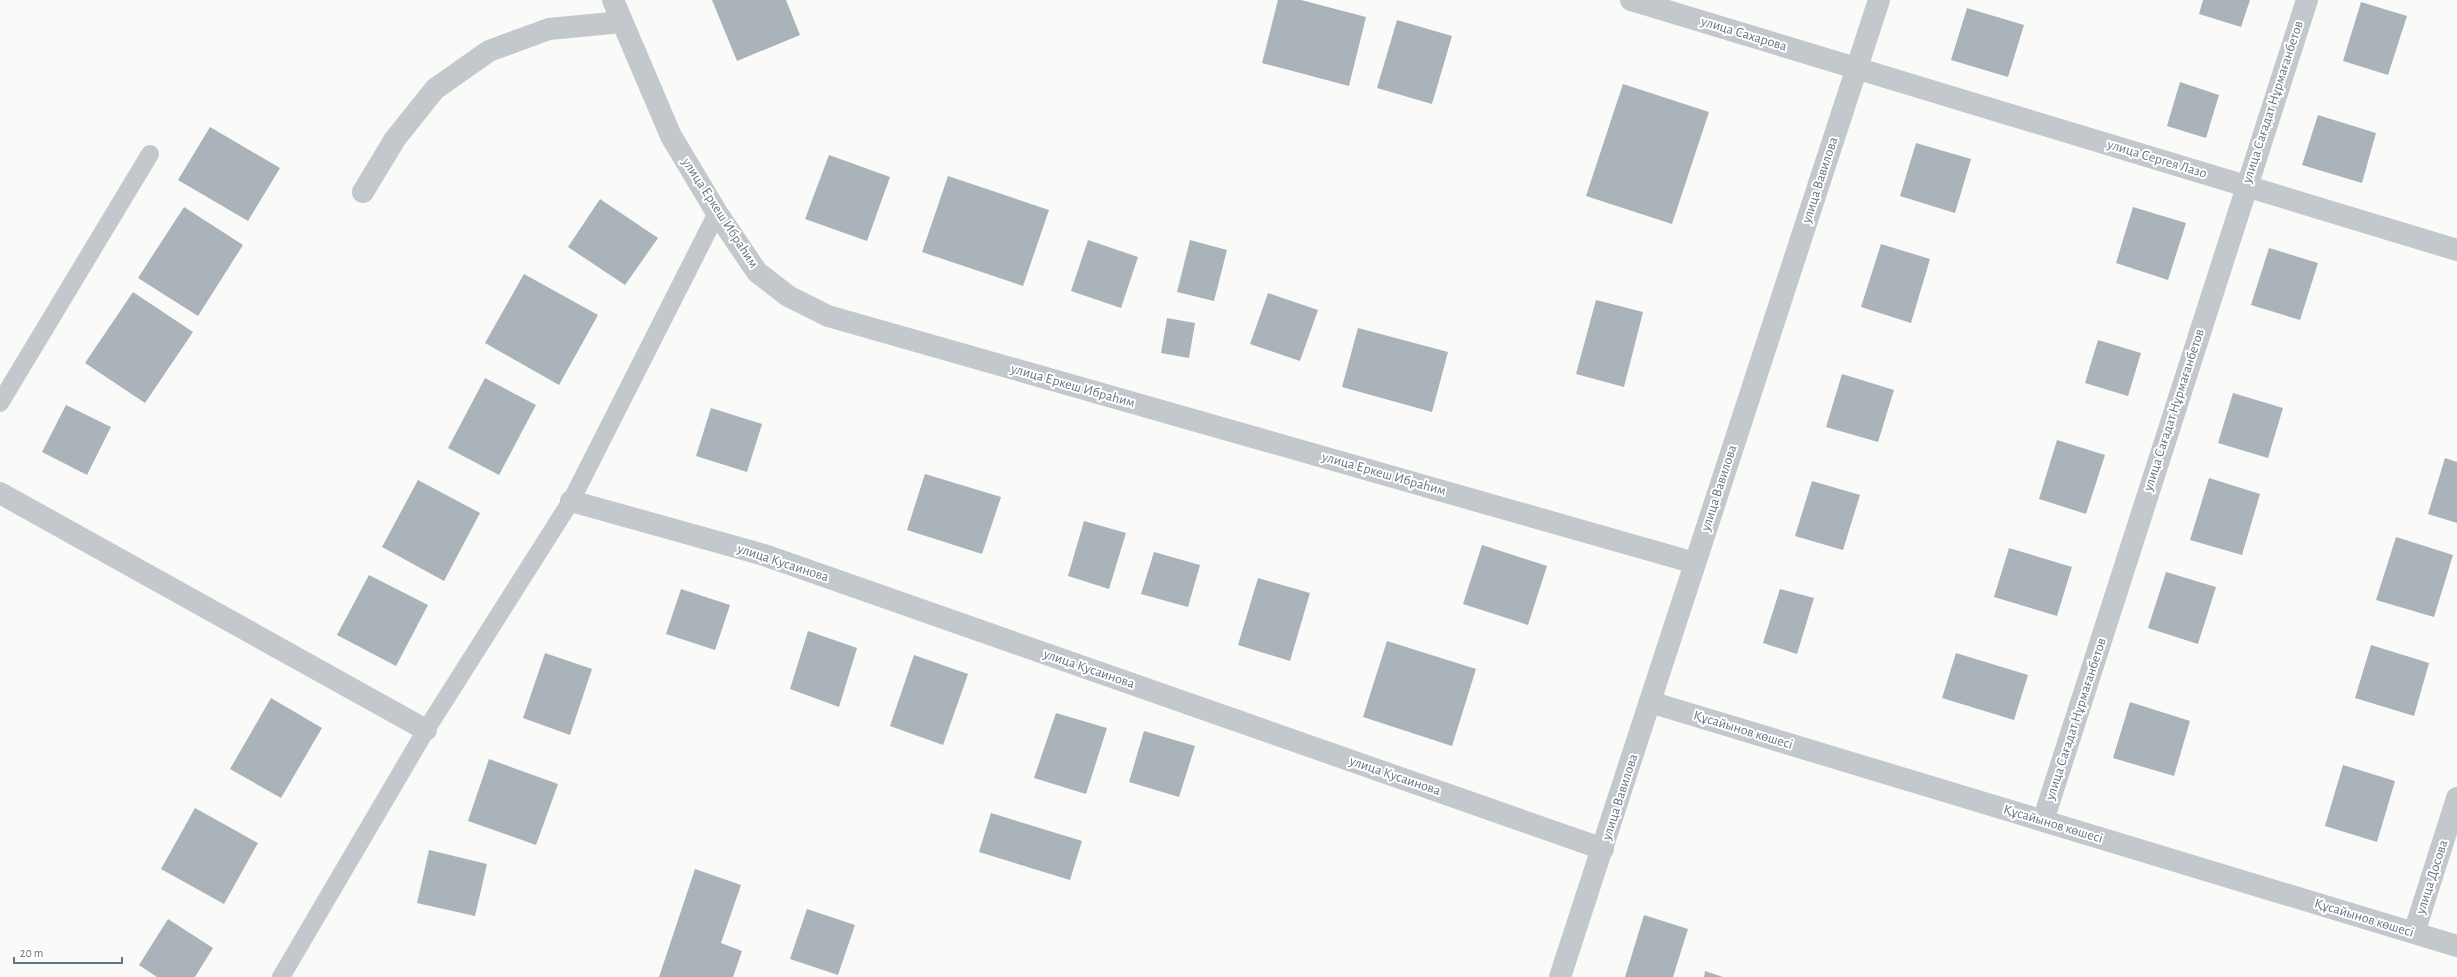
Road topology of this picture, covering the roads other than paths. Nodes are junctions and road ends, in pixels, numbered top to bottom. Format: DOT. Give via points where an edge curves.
graph roads {
  1 [pos="613,0"];
  2 [pos="1631,0"];
  3 [pos="1878,0"];
  4 [pos="2307,0"];
  5 [pos="622,22"];
  6 [pos="1856,67"];
  7 [pos="150,154"];
  8 [pos="2246,186"];
  9 [pos="363,192"];
  10 [pos="717,213"];
  11 [pos="2457,250"];
  12 [pos="0,402"];
  13 [pos="0,493"];
  14 [pos="571,501"];
  15 [pos="1695,563"];
  16 [pos="1650,702"];
  17 [pos="426,730"];
  18 [pos="2457,798"];
  19 [pos="2043,821"];
  20 [pos="1603,849"];
  21 [pos="2414,933"];
  22 [pos="2457,946"];
  23 [pos="281,977"];
  24 [pos="1560,977"];
  1 -- 5 [label="street, улица Еркеш Ибраһим"];
  2 -- 6 [label="street, улица Сахарова"];
  3 -- 6 [label="street, улица Вавилова"];
  4 -- 8 [label="street, улица Сағадат Нұрмағанбетов"];
  5 -- 9 [label="street" via="550,29 489,51 435,89 395,139"];
  5 -- 10 [label="street, улица Еркеш Ибраһим" via="671,136"];
  6 -- 8 [label="street, улица Сергея Лазо"];
  6 -- 15 [label="street, улица Вавилова"];
  7 -- 12 [label="lane"];
  8 -- 11 [label="street, улица Сергея Лазо"];
  8 -- 19 [label="street, улица Сағадат Нұрмағанбетов"];
  10 -- 14 [label="lane"];
  10 -- 15 [label="street, улица Еркеш Ибраһим" via="757,272 788,296 828,316"];
  13 -- 17 [label="street"];
  14 -- 17 [label="lane"];
  14 -- 20 [label="street, улица Кусаинова" via="764,555"];
  15 -- 16 [label="street, улица Вавилова"];
  16 -- 19 [label="street, Құсайынов көшесі"];
  16 -- 20 [label="street, улица Вавилова"];
  17 -- 23 [label="lane"];
  18 -- 21 [label="street, улица Досова"];
  19 -- 21 [label="street, Құсайынов көшесі"];
  20 -- 24 [label="street, улица Вавилова"];
  21 -- 22 [label="street, Құсайынов көшесі"];
}
